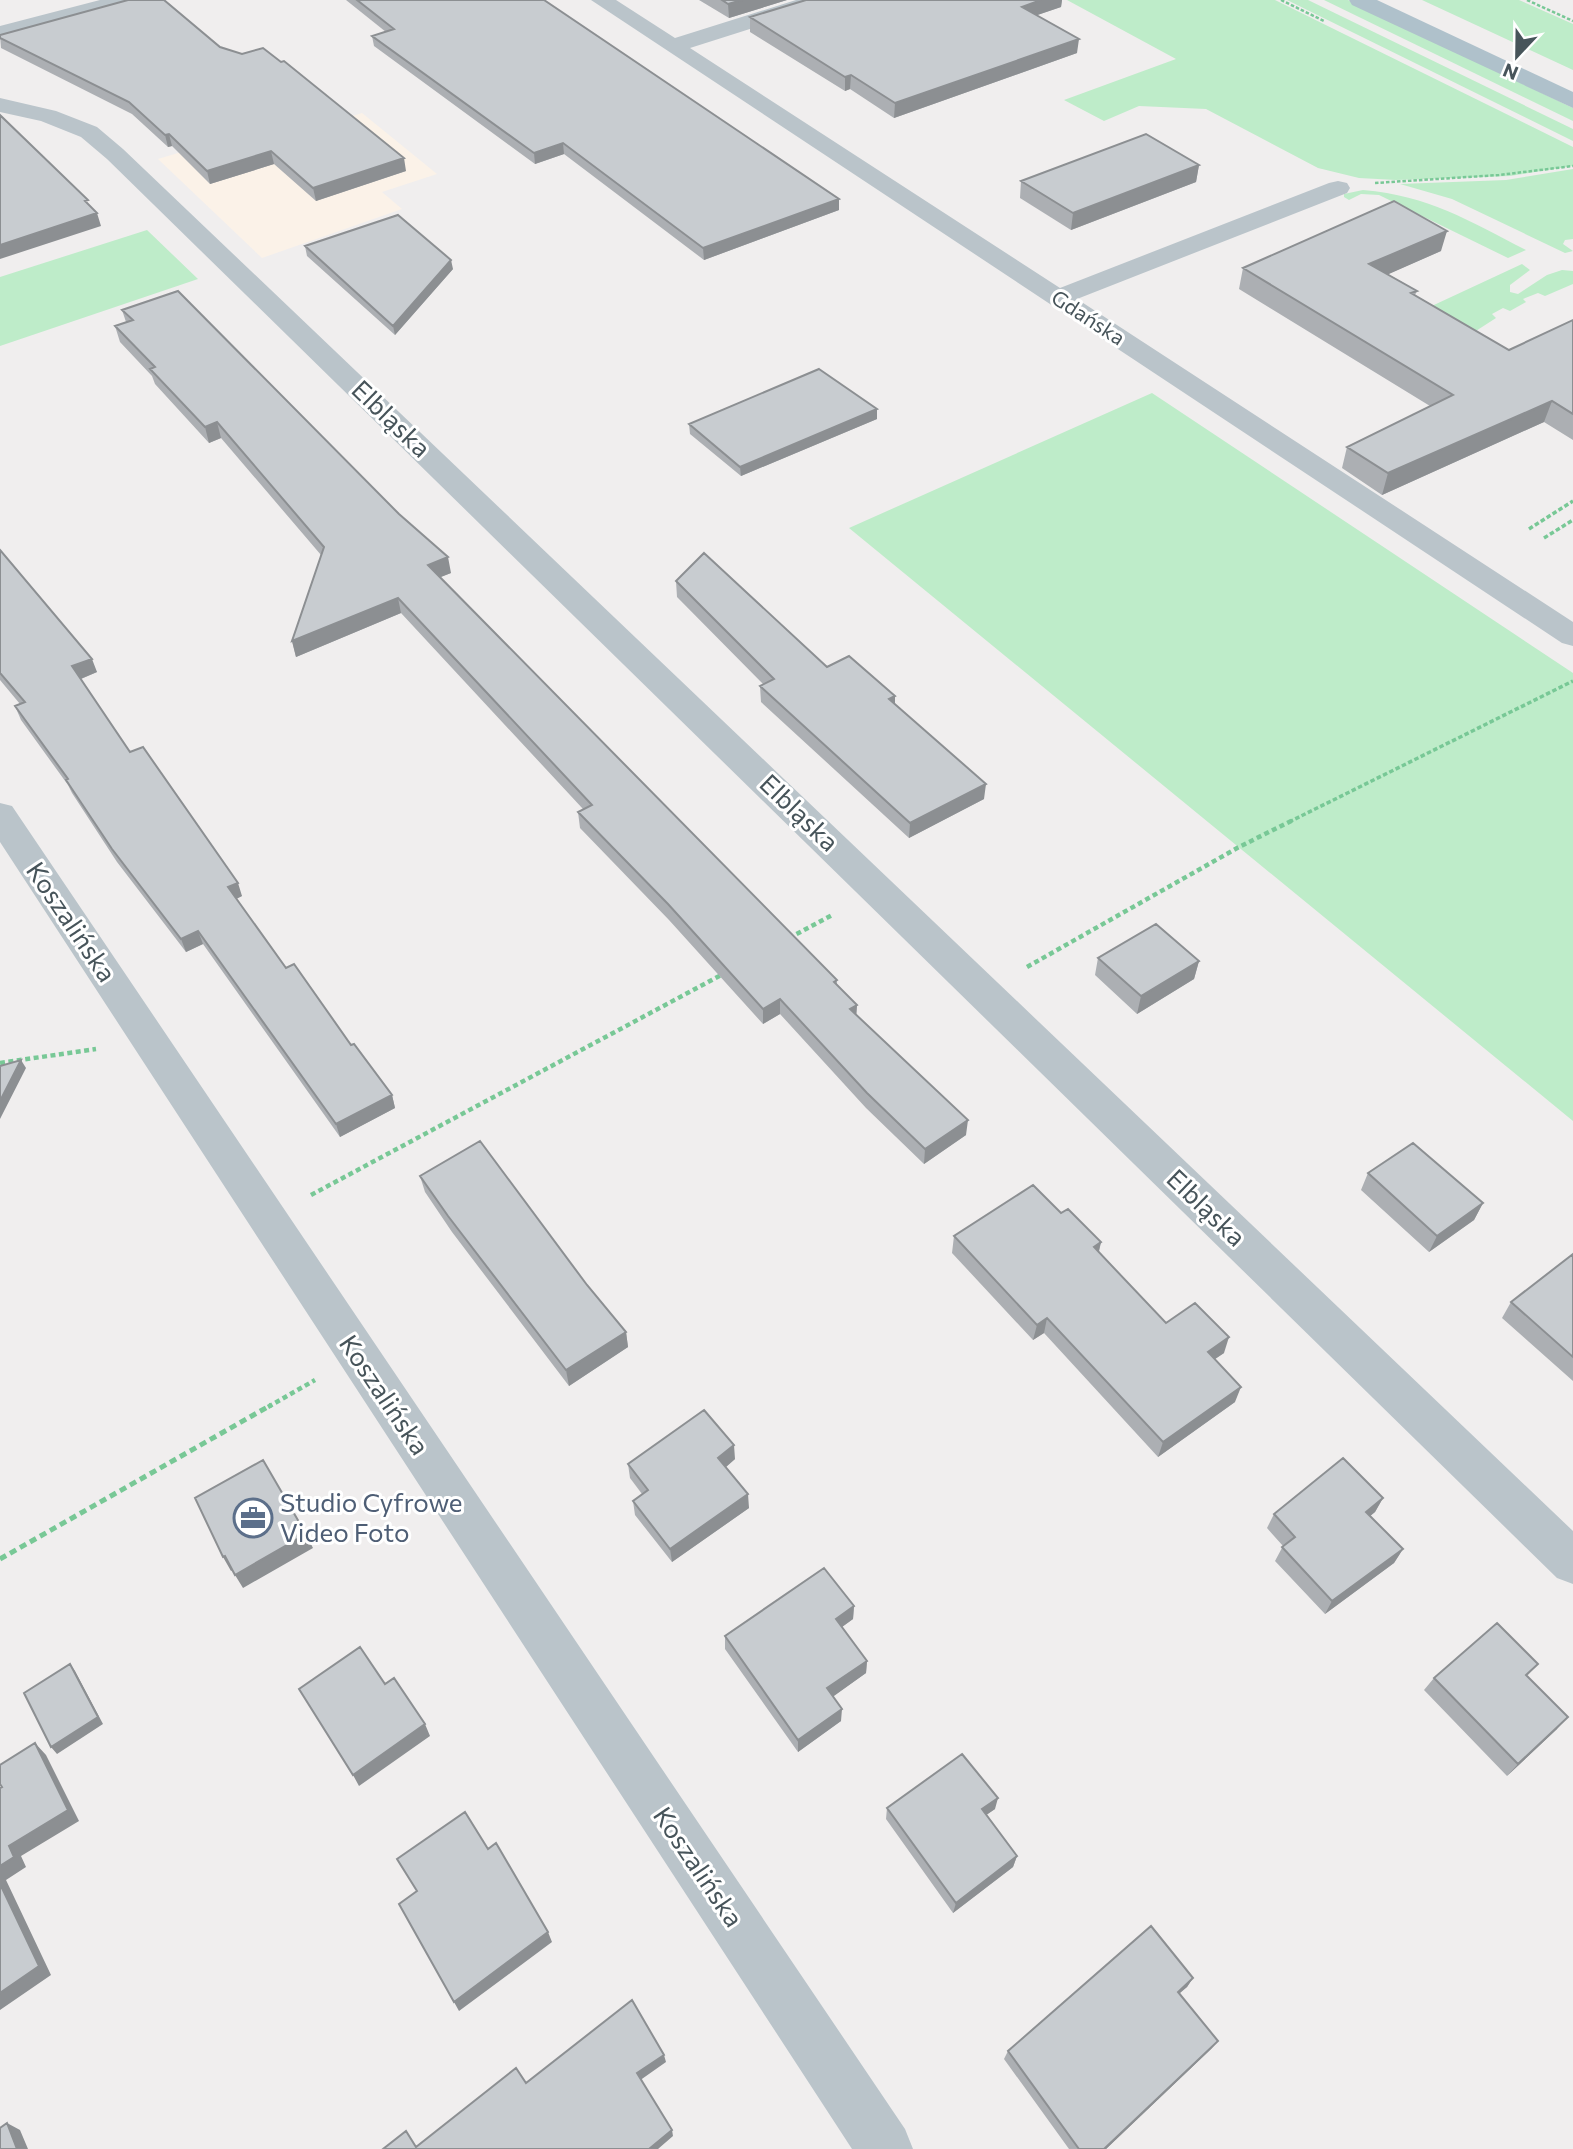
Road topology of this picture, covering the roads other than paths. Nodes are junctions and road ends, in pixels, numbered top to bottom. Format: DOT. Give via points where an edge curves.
graph roads {
  1 [pos="124,0"];
  2 [pos="603,0"];
  3 [pos="818,0"];
  4 [pos="1360,0"];
  5 [pos="1403,0"];
  6 [pos="0,33"];
  7 [pos="672,46"];
  8 [pos="1573,80"];
  9 [pos="1573,101"];
  10 [pos="0,106"];
  11 [pos="1338,188"];
  12 [pos="1057,298"];
  13 [pos="1573,636"];
  14 [pos="0,815"];
  15 [pos="1573,1562"];
  16 [pos="885,2149"];
  1 -- 6 [label="street"];
  2 -- 7 [label="street, Gdańska"];
  3 -- 7 [label="street"];
  4 -- 9 [label="main road"];
  5 -- 8 [label="main road"];
  7 -- 12 [label="street, Gdańska"];
  10 -- 15 [label="street, Elbląska" via="48,116 89,132 115,154"];
  11 -- 12 [label="street"];
  12 -- 13 [label="street, Gdańska"];
  14 -- 16 [label="street, Koszalińska"];
}
